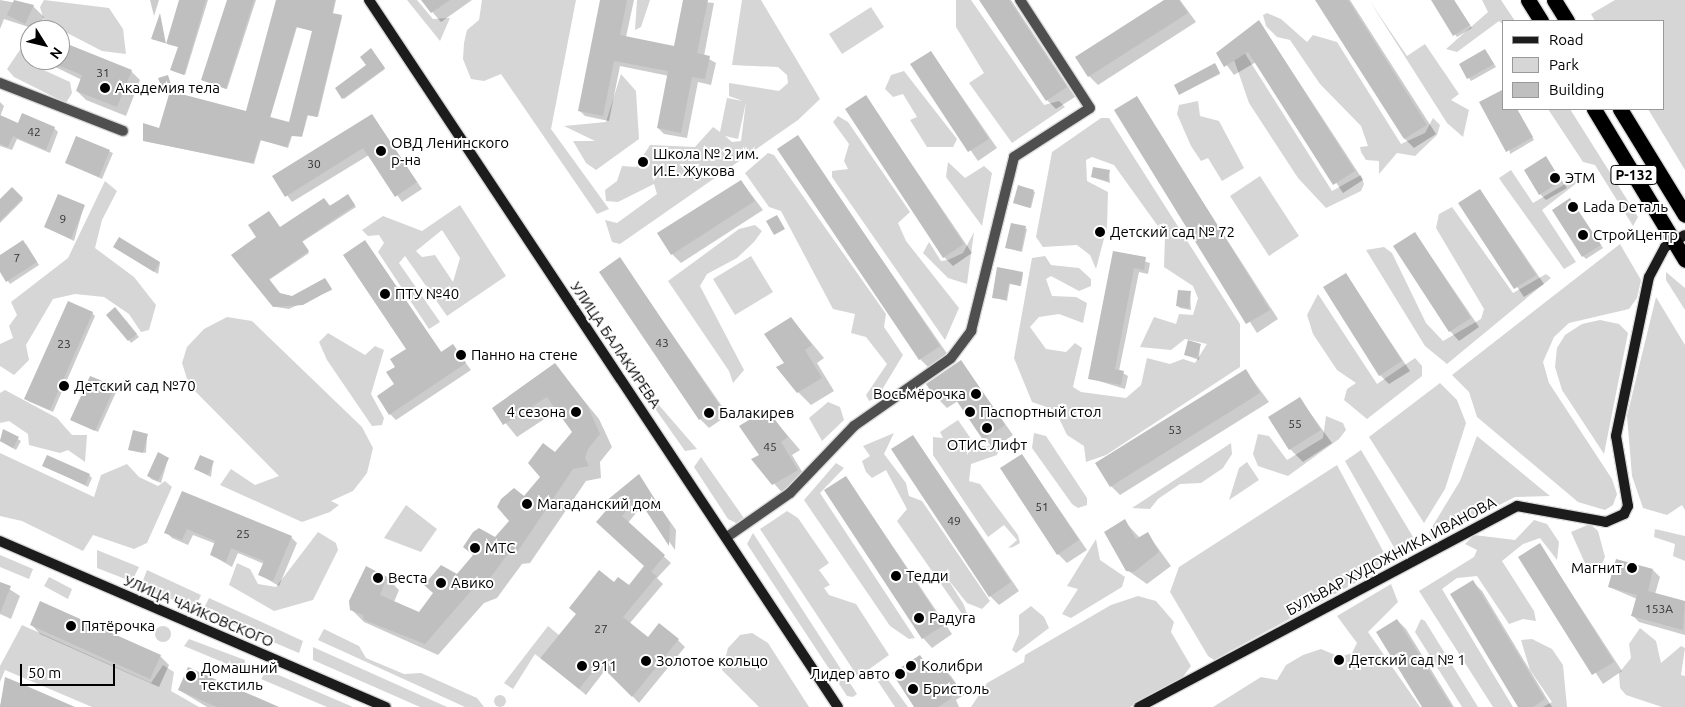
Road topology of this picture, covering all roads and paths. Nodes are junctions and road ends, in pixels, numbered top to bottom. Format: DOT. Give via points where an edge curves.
graph roads {
  1 [pos="369,0"];
  2 [pos="1020,0"];
  3 [pos="1528,0"];
  4 [pos="1554,0"];
  5 [pos="1540,20"];
  6 [pos="1566,20"];
  7 [pos="0,83"];
  8 [pos="1595,110"];
  9 [pos="1621,110"];
  10 [pos="123,131"];
  11 [pos="1685,215"];
  12 [pos="1679,238"];
  13 [pos="1685,260"];
  14 [pos="727,537"];
  15 [pos="0,541"];
  16 [pos="386,707"];
  17 [pos="838,707"];
  18 [pos="1140,707"];
  1 -- 14 [label="street, УЛИЦА БАЛАКИРЕВА"];
  2 -- 14 [label="street" via="1090,108 1014,157 971,331 951,358 854,426 790,493"];
  3 -- 5 [label="highway"];
  4 -- 6 [label="highway"];
  7 -- 10 [label="street"];
  8 -- 12 [label="highway, Р-132"];
  9 -- 11 [label="highway, Р-132"];
  12 -- 13 [label="highway, Р-132"];
  12 -- 18 [label="street, БУЛЬВАР ХУДОЖНИКА ИВАНОВА" via="1656,260 1649,277 1616,436 1628,506 1624,514 1606,522 1517,506"];
  14 -- 17 [label="street, УЛИЦА БАЛАКИРЕВА"];
  15 -- 16 [label="street, УЛИЦА ЧАЙКОВСКОГО"];
}
